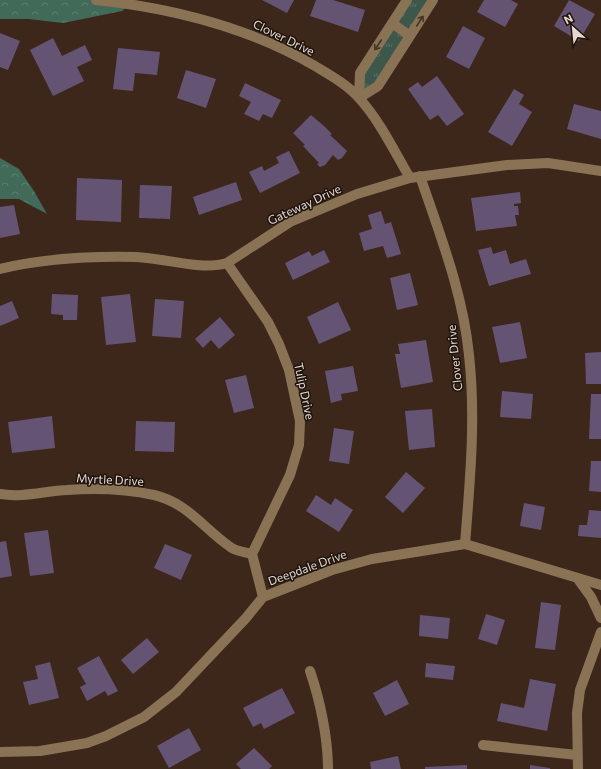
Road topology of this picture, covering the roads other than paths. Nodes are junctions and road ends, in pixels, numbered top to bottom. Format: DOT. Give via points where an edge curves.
graph roads {
  1 [pos="96,0"];
  2 [pos="407,0"];
  3 [pos="433,0"];
  4 [pos="392,23"];
  5 [pos="410,36"];
  6 [pos="359,98"];
  7 [pos="601,172"];
  8 [pos="420,176"];
  9 [pos="410,178"];
  10 [pos="227,263"];
  11 [pos="0,269"];
  12 [pos="0,494"];
  13 [pos="465,544"];
  14 [pos="252,554"];
  15 [pos="601,577"];
  16 [pos="578,579"];
  17 [pos="588,582"];
  18 [pos="601,585"];
  19 [pos="263,597"];
  20 [pos="601,618"];
  21 [pos="601,632"];
  22 [pos="310,671"];
  23 [pos="483,745"];
  24 [pos="0,752"];
  25 [pos="577,755"];
  26 [pos="328,769"];
  27 [pos="578,769"];
  1 -- 6 [label="street, Clover Drive" via="156,9 229,27 289,51 340,82"];
  2 -- 4 [label="street"];
  5 -- 3 [label="street, one-way"];
  4 -- 5 [label="street"];
  4 -- 6 [label="street, one-way" via="360,73"];
  5 -- 6 [label="street" via="378,86"];
  6 -- 9 [label="street, Clover Drive" via="385,135"];
  7 -- 8 [label="street, Gateway Drive" via="548,163 507,165"];
  8 -- 9 [label="street, Gateway Drive"];
  8 -- 13 [label="street, Clover Drive" via="451,266 469,356 471,459"];
  9 -- 10 [label="street, Gateway Drive" via="357,194 290,222"];
  10 -- 11 [label="street, Gateway Drive" via="202,266 137,257 78,257 24,263"];
  10 -- 14 [label="street, Tulip Drive" via="268,322 279,344 289,370 300,421 299,445 290,475"];
  12 -- 14 [label="street, Myrtle Drive" via="108,490 156,496 182,506 230,547"];
  13 -- 16 [label="street, Deepdale Drive"];
  13 -- 19 [label="street, Deepdale Drive" via="372,559 332,570"];
  14 -- 19 [label="street"];
  15 -- 17 [label="street"];
  16 -- 17 [label="street, Deepdale Drive"];
  16 -- 20 [label="street" via="591,597"];
  17 -- 18 [label="street, Deepdale Drive"];
  19 -- 24 [label="street, Deepdale Drive" via="176,692 144,717 87,743 40,751"];
  21 -- 25 [label="street" via="580,690 576,713"];
  22 -- 26 [label="street" via="317,690"];
  23 -- 25 [label="street"];
  25 -- 27 [label="street"];
}
